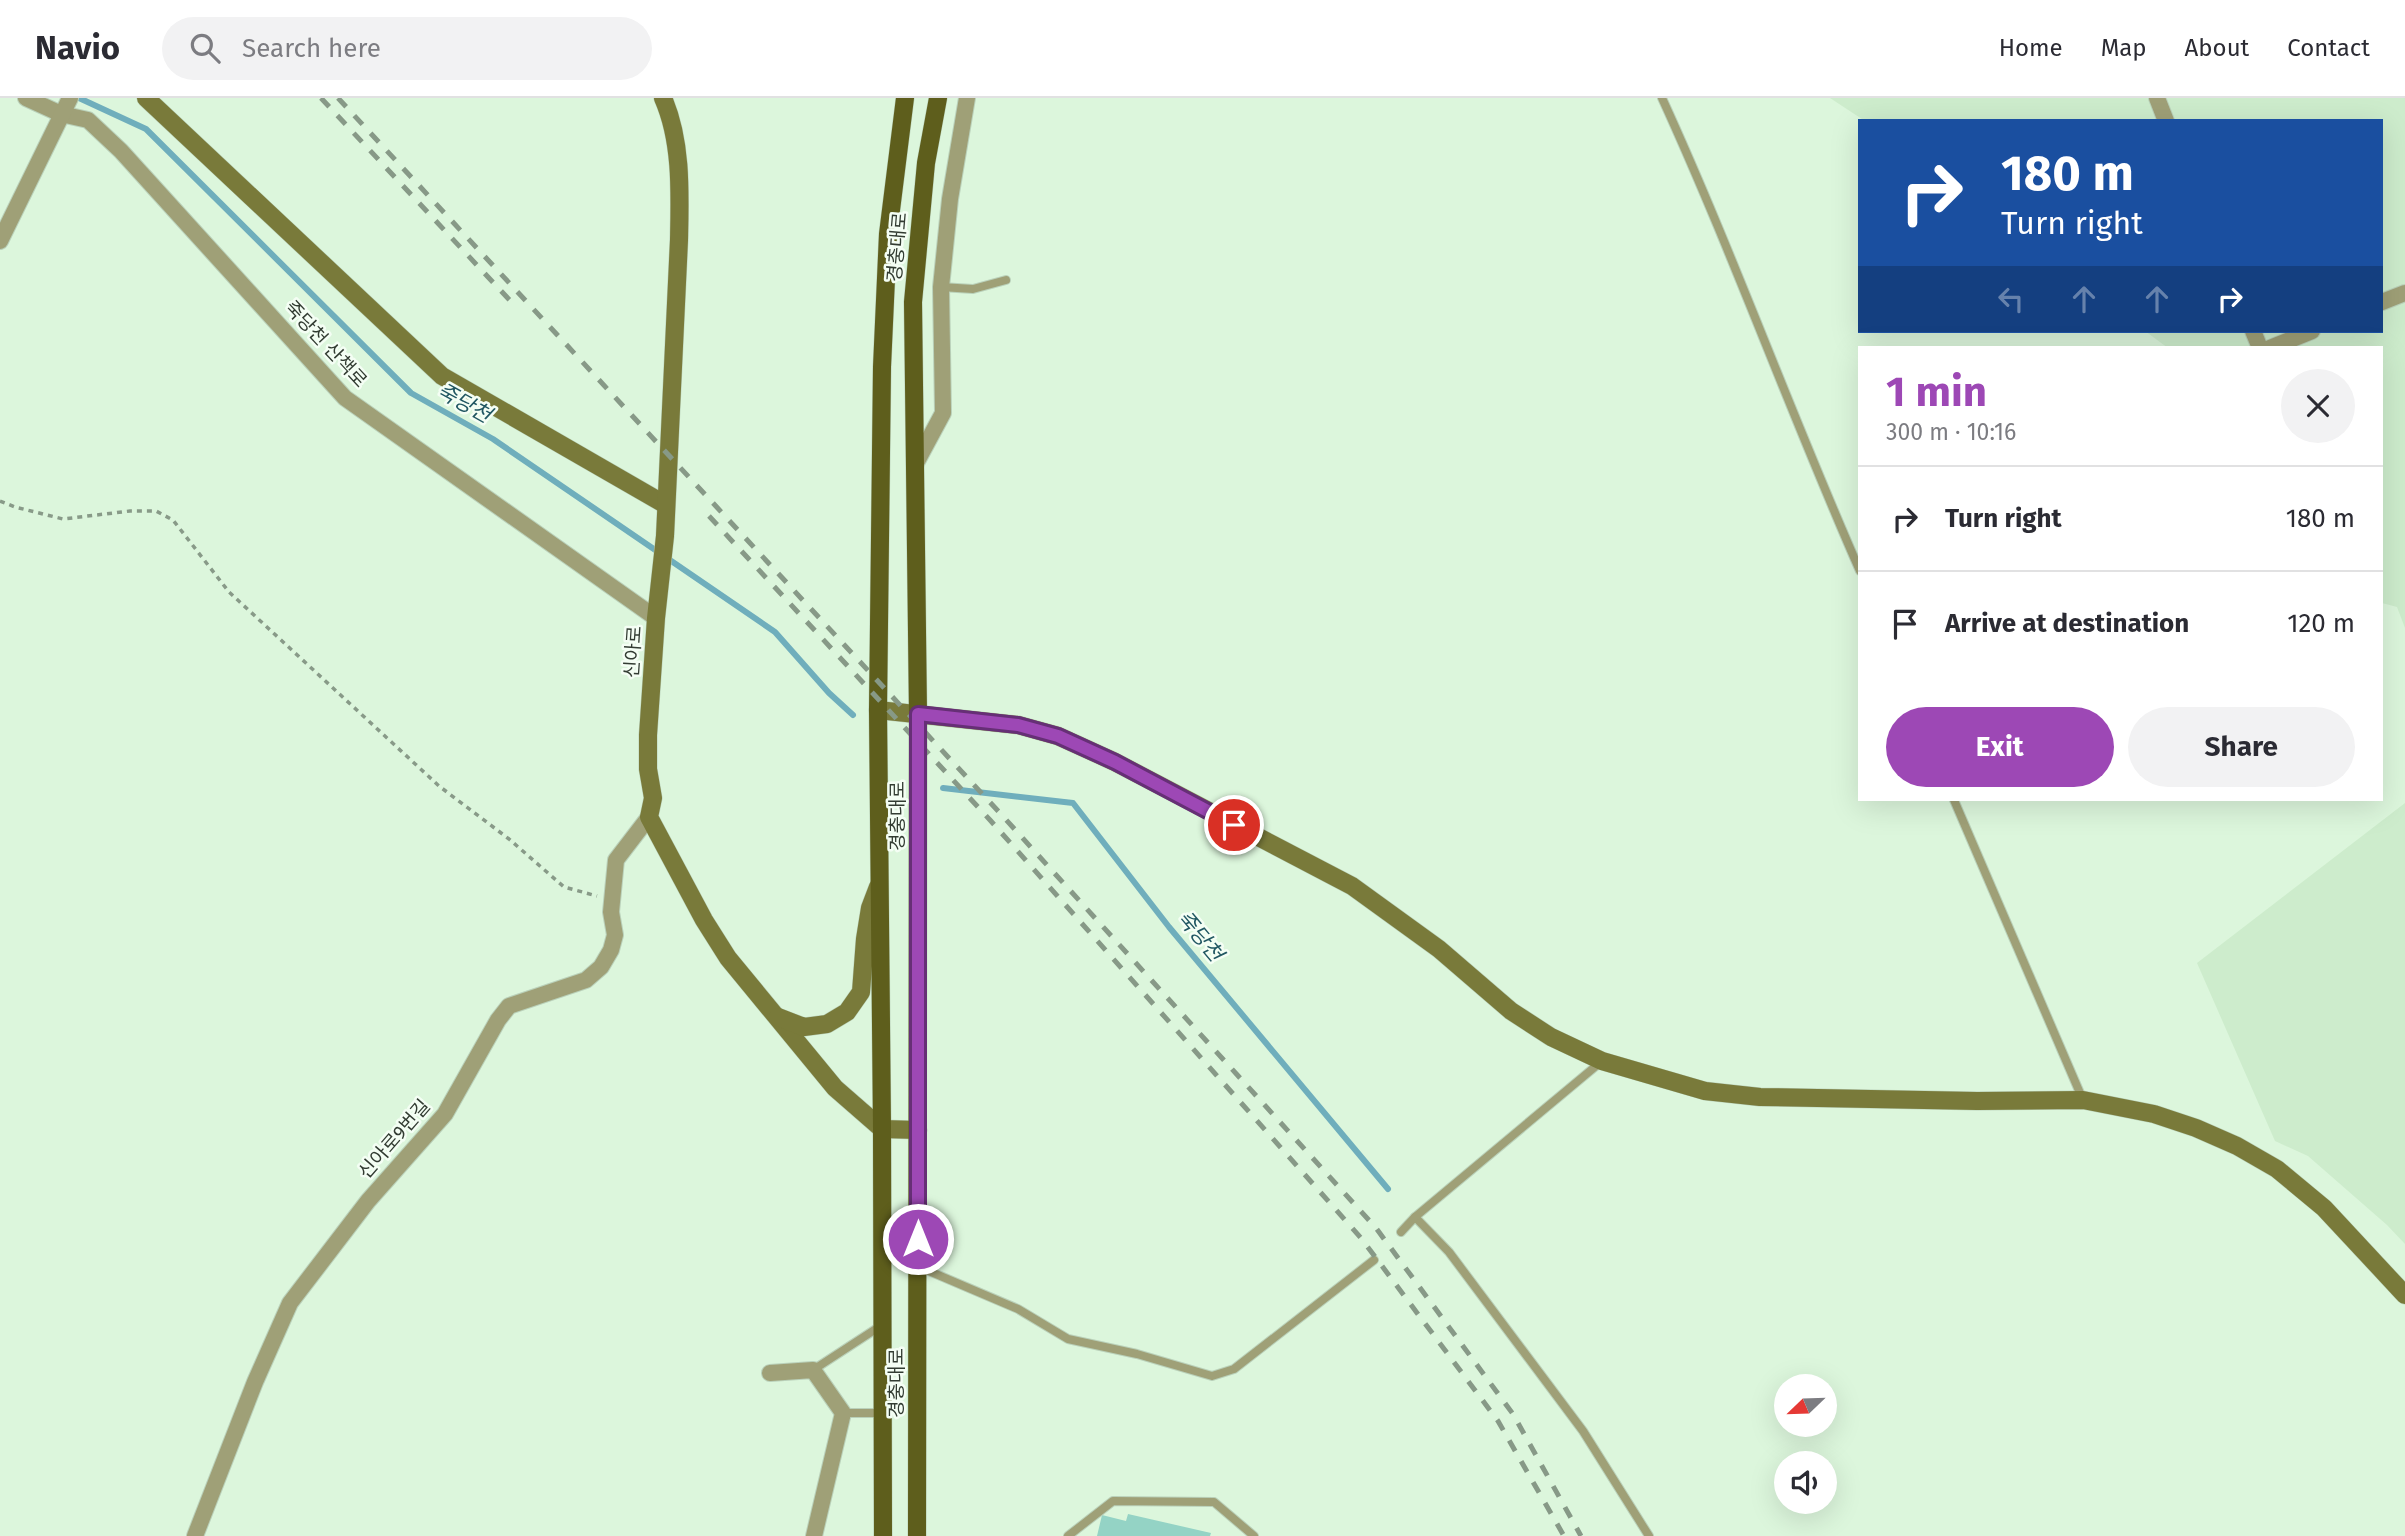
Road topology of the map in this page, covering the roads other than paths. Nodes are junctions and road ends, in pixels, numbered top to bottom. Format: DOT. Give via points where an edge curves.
graph roads {
  1 [pos="26,98"];
  2 [pos="146,98"];
  3 [pos="663,98"];
  4 [pos="905,98"];
  5 [pos="938,98"];
  6 [pos="967,98"];
  7 [pos="1662,98"];
  8 [pos="2157,98"];
  9 [pos="66,106"];
  10 [pos="2165,119"];
  11 [pos="0,241"];
  12 [pos="1006,281"];
  13 [pos="941,287"];
  14 [pos="2405,293"];
  15 [pos="2383,302"];
  16 [pos="2307,333"];
  17 [pos="2275,346"];
  18 [pos="915,465"];
  19 [pos="666,505"];
  20 [pos="1858,567"];
  21 [pos="656,618"];
  22 [pos="878,710"];
  23 [pos="918,714"];
  24 [pos="1954,801"];
  25 [pos="649,817"];
  26 [pos="878,887"];
  27 [pos="775,1016"];
  28 [pos="1602,1061"];
  29 [pos="2082,1100"];
  30 [pos="882,1129"];
  31 [pos="918,1130"];
  32 [pos="1415,1217"];
  33 [pos="1401,1231"];
  34 [pos="1374,1260"];
  35 [pos="917,1266"];
  36 [pos="2405,1295"];
  37 [pos="882,1325"];
  38 [pos="813,1370"];
  39 [pos="770,1373"];
  40 [pos="843,1413"];
  41 [pos="881,1413"];
  42 [pos="195,1536"];
  43 [pos="814,1536"];
  44 [pos="883,1536"];
  45 [pos="916,1536"];
  46 [pos="1068,1536"];
  47 [pos="1254,1536"];
  48 [pos="1649,1536"];
  1 -- 9 [label="street, 죽당천 산책로"];
  2 -- 19 [label="street" via="442,376"];
  3 -- 19 [label="street, 신아로" via="672,125 680,192"];
  4 -- 22 [label="main road, 경충대로" via="884,302"];
  5 -- 18 [label="main road, 경충대로" via="926,163 913,302"];
  6 -- 13 [label="street"];
  7 -- 20 [label="lane"];
  8 -- 10 [label="street"];
  9 -- 11 [label="street"];
  9 -- 21 [label="street, 죽당천 산책로" via="121,151 345,398"];
  12 -- 13 [label="lane" via="973,289"];
  13 -- 18 [label="street" via="943,413"];
  14 -- 15 [label="street"];
  16 -- 17 [label="street"];
  18 -- 23 [label="main road, 경충대로"];
  19 -- 21 [label="street, 신아로"];
  21 -- 25 [label="street, 신아로"];
  22 -- 23 [label="street"];
  22 -- 26 [label="main road, 경충대로"];
  23 -- 28 [label="street" via="1018,725 1058,736 1115,762 1352,886 1440,949 1511,1011 1550,1037"];
  23 -- 31 [label="main road, 경충대로"];
  24 -- 29 [label="lane"];
  25 -- 27 [label="street" via="727,958"];
  25 -- 42 [label="street, 신아로9번길" via="616,860 611,912 615,935 601,967 586,981 509,1006 445,1114 368,1201 290,1303"];
  26 -- 27 [label="street" via="864,939 861,992 847,1012 827,1024 804,1027"];
  26 -- 30 [label="main road, 경충대로"];
  27 -- 30 [label="street" via="835,1088"];
  28 -- 29 [label="street" via="1705,1091 1760,1097"];
  28 -- 32 [label="lane"];
  29 -- 36 [label="street" via="2154,1114 2196,1128 2277,1170 2324,1208"];
  30 -- 31 [label="street"];
  30 -- 37 [label="main road, 경충대로"];
  31 -- 35 [label="main road, 경충대로"];
  32 -- 33 [label="lane"];
  32 -- 48 [label="lane" via="1449,1252 1583,1431"];
  34 -- 35 [label="lane" via="1234,1369 1212,1376 1068,1339 1018,1309"];
  35 -- 45 [label="main road, 경충대로"];
  37 -- 38 [label="lane"];
  37 -- 41 [label="main road, 경충대로"];
  38 -- 39 [label="street"];
  38 -- 40 [label="street"];
  40 -- 41 [label="lane"];
  40 -- 43 [label="street"];
  41 -- 44 [label="main road, 경충대로"];
  46 -- 47 [label="lane" via="1113,1501 1214,1502"];
}
